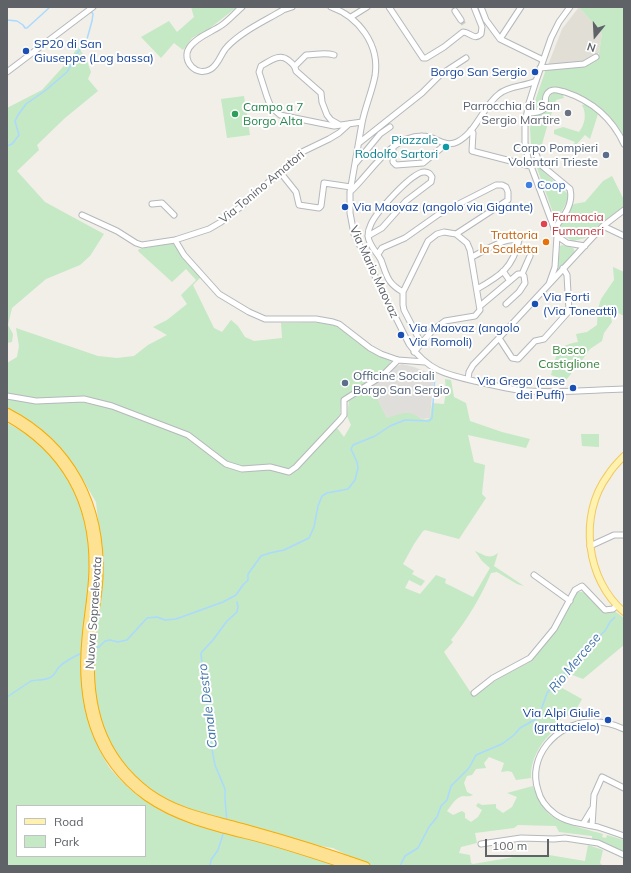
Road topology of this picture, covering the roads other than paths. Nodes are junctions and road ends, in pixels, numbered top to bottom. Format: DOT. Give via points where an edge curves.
graph roads {
  1 [pos="82,7"];
  2 [pos="93,7"];
  3 [pos="242,7"];
  4 [pos="292,7"];
  5 [pos="331,7"];
  6 [pos="367,7"];
  7 [pos="389,7"];
  8 [pos="474,7"];
  9 [pos="482,7"];
  10 [pos="521,7"];
  11 [pos="570,7"];
  12 [pos="455,11"];
  13 [pos="84,13"];
  14 [pos="351,17"];
  15 [pos="461,20"];
  16 [pos="500,39"];
  17 [pos="334,55"];
  18 [pos="596,57"];
  19 [pos="466,58"];
  20 [pos="543,60"];
  21 [pos="295,66"];
  22 [pos="540,68"];
  23 [pos="7,72"];
  24 [pos="536,81"];
  25 [pos="520,86"];
  26 [pos="531,96"];
  27 [pos="527,112"];
  28 [pos="362,122"];
  29 [pos="349,124"];
  30 [pos="340,125"];
  31 [pos="390,128"];
  32 [pos="471,130"];
  33 [pos="359,143"];
  34 [pos="446,144"];
  35 [pos="624,144"];
  36 [pos="393,147"];
  37 [pos="526,150"];
  38 [pos="356,162"];
  39 [pos="530,166"];
  40 [pos="280,172"];
  41 [pos="351,190"];
  42 [pos="152,204"];
  43 [pos="624,210"];
  44 [pos="82,215"];
  45 [pos="174,215"];
  46 [pos="603,226"];
  47 [pos="554,229"];
  48 [pos="456,234"];
  49 [pos="368,236"];
  50 [pos="557,236"];
  51 [pos="624,236"];
  52 [pos="175,240"];
  53 [pos="584,246"];
  54 [pos="378,254"];
  55 [pos="530,256"];
  56 [pos="472,257"];
  57 [pos="563,268"];
  58 [pos="503,271"];
  59 [pos="522,274"];
  60 [pos="510,281"];
  61 [pos="549,284"];
  62 [pos="477,289"];
  63 [pos="403,292"];
  64 [pos="506,304"];
  65 [pos="480,306"];
  66 [pos="498,338"];
  67 [pos="421,343"];
  68 [pos="414,352"];
  69 [pos="398,360"];
  70 [pos="425,362"];
  71 [pos="468,379"];
  72 [pos="624,389"];
  73 [pos="7,396"];
  74 [pos="7,412"];
  75 [pos="7,417"];
  76 [pos="624,456"];
  77 [pos="624,535"];
  78 [pos="590,546"];
  79 [pos="96,555"];
  80 [pos="534,575"];
  81 [pos="570,600"];
  82 [pos="616,606"];
  83 [pos="624,612"];
  84 [pos="474,693"];
  85 [pos="624,730"];
  86 [pos="624,788"];
  87 [pos="592,808"];
  88 [pos="583,824"];
  89 [pos="592,826"];
  90 [pos="624,836"];
  91 [pos="481,844"];
  92 [pos="624,855"];
  93 [pos="352,864"];
  94 [pos="366,866"];
  1 -- 13 [label="street"];
  2 -- 13 [label="street"];
  3 -- 4 [label="street" via="188,49 187,60 195,70 210,70 233,41"];
  5 -- 14 [label="street, Via Mario Maovaz"];
  6 -- 14 [label="street"];
  7 -- 8 [label="street" via="423,58 444,47 466,29 478,37 482,31"];
  9 -- 16 [label="street" via="486,20"];
  10 -- 16 [label="street"];
  11 -- 20 [label="street" via="554,32"];
  12 -- 15 [label="street"];
  13 -- 23 [label="street"];
  14 -- 28 [label="street, Via Mario Maovaz" via="369,39 375,57 375,76"];
  16 -- 20 [label="street"];
  17 -- 21 [label="street" via="324,52 306,55"];
  18 -- 22 [label="street" via="584,64"];
  19 -- 33 [label="street" via="440,75 422,93"];
  20 -- 22 [label="street"];
  21 -- 30 [label="street" via="296,71 321,93 327,115"];
  21 -- 30 [label="street" via="280,56 260,67 259,72 271,107 280,115 324,125"];
  22 -- 24 [label="street"];
  24 -- 25 [label="street"];
  24 -- 26 [label="street"];
  25 -- 26 [label="street"];
  25 -- 32 [label="street" via="499,93"];
  26 -- 27 [label="street"];
  27 -- 35 [label="street" via="541,112 550,91 568,93 593,105 606,116"];
  27 -- 37 [label="street"];
  28 -- 29 [label="street"];
  28 -- 33 [label="street, Via Mario Maovaz"];
  29 -- 30 [label="street"];
  29 -- 40 [label="street, Via Tonino Amatori" via="329,139 302,152"];
  31 -- 38 [label="street" via="380,134"];
  32 -- 34 [label="street" via="461,139"];
  32 -- 39 [label="street" via="472,151"];
  33 -- 38 [label="street, Via Mario Maovaz"];
  34 -- 36 [label="street" via="425,136 416,136"];
  34 -- 36 [label="street" via="423,163 396,165 393,162"];
  36 -- 41 [label="street"];
  37 -- 39 [label="street"];
  37 -- 47 [label="street" via="534,150 541,165 570,189 570,206"];
  38 -- 41 [label="street, Via Mario Maovaz"];
  39 -- 47 [label="street"];
  40 -- 41 [label="street" via="296,192 299,205 319,208 324,183"];
  40 -- 52 [label="street, Via Tonino Amatori" via="209,230"];
  41 -- 68 [label="street, Via Mario Maovaz" via="350,213 354,234"];
  42 -- 45 [label="street" via="162,203"];
  43 -- 46 [label="street"];
  44 -- 52 [label="street, Via Tonino Amatori" via="142,245"];
  46 -- 51 [label="street"];
  46 -- 53 [label="street"];
  47 -- 50 [label="street"];
  48 -- 54 [label="street" via="506,202 506,187 496,185 439,214 405,238 382,248"];
  48 -- 56 [label="street" via="467,243"];
  48 -- 63 [label="street" via="444,232 428,241"];
  49 -- 49 [label="street" via="382,228 406,201 432,181 429,173 421,172 400,188 375,218"];
  49 -- 54 [label="street"];
  50 -- 53 [label="street" via="567,243"];
  50 -- 61 [label="street" via="555,267"];
  52 -- 69 [label="street" via="184,255 219,294 249,312 264,319 333,322 370,348"];
  53 -- 57 [label="street"];
  54 -- 63 [label="street" via="389,281"];
  55 -- 59 [label="street"];
  56 -- 58 [label="street" via="507,240 518,240 512,261"];
  56 -- 62 [label="street"];
  57 -- 61 [label="street"];
  57 -- 66 [label="street" via="567,275 569,311 544,339 535,341 518,359 512,358"];
  58 -- 60 [label="street"];
  58 -- 62 [label="street"];
  59 -- 60 [label="street" via="518,274"];
  59 -- 64 [label="street" via="525,283"];
  60 -- 65 [label="street"];
  61 -- 66 [label="street"];
  62 -- 65 [label="street"];
  63 -- 67 [label="street" via="404,310"];
  65 -- 67 [label="street" via="475,316 445,321 438,325"];
  66 -- 71 [label="street" via="473,365"];
  67 -- 68 [label="street"];
  68 -- 70 [label="street, Via Mario Maovaz"];
  69 -- 70 [label="street"];
  69 -- 73 [label="street" via="382,376 344,400 344,415 341,419 289,472 270,467 232,467 188,435 112,406 84,399 36,401"];
  70 -- 71 [label="street, Via Mario Maovaz" via="447,375"];
  71 -- 72 [label="street, Via Mario Maovaz" via="526,390"];
  74 -- 79 [label="highway, Nuova Sopraelevata" via="38,431 72,468 89,503 96,529"];
  75 -- 79 [label="highway, Nuova Sopraelevata" via="34,435 52,452 67,472 80,494 87,514"];
  76 -- 78 [label="main road" via="607,475 600,489 590,524"];
  77 -- 78 [label="street" via="614,535"];
  78 -- 82 [label="main road" via="598,577"];
  79 -- 93 [label="highway, Nuova Sopraelevata" via="98,591 91,646 90,682 96,720 109,759 126,780 146,796 172,809"];
  80 -- 81 [label="street"];
  81 -- 82 [label="street" via="575,590 582,586 605,610"];
  81 -- 84 [label="street" via="554,629 530,658 493,678"];
  82 -- 83 [label="main road"];
  85 -- 88 [label="street" via="611,724 597,722 575,725 557,734 546,745 539,758 535,780 542,800 559,816"];
  86 -- 87 [label="street" via="602,777 594,794"];
  87 -- 88 [label="street"];
  87 -- 89 [label="street"];
  88 -- 89 [label="street"];
  89 -- 90 [label="street"];
  91 -- 92 [label="street" via="521,838 565,838 598,843"];
  93 -- 94 [label="highway, Nuova Sopraelevata"];
}
